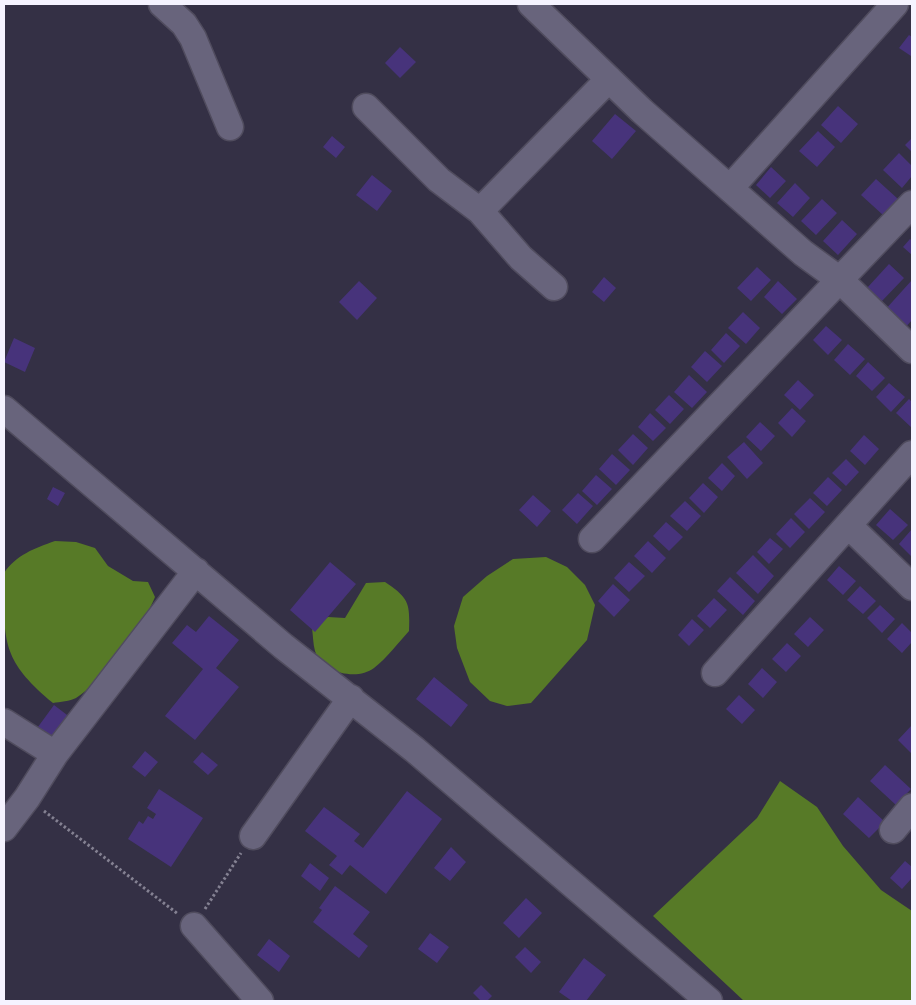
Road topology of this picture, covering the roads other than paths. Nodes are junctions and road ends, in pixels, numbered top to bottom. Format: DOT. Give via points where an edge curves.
graph roads {
  1 [pos="162,4"];
  2 [pos="531,4"];
  3 [pos="895,4"];
  4 [pos="609,79"];
  5 [pos="366,107"];
  6 [pos="230,127"];
  7 [pos="731,187"];
  8 [pos="912,204"];
  9 [pos="480,211"];
  10 [pos="840,280"];
  11 [pos="554,286"];
  12 [pos="912,350"];
  13 [pos="4,410"];
  14 [pos="912,454"];
  15 [pos="848,525"];
  16 [pos="592,539"];
  17 [pos="196,571"];
  18 [pos="912,587"];
  19 [pos="715,673"];
  20 [pos="351,698"];
  21 [pos="4,722"];
  22 [pos="55,754"];
  23 [pos="912,807"];
  24 [pos="4,828"];
  25 [pos="893,830"];
  26 [pos="253,836"];
  27 [pos="194,926"];
  28 [pos="260,1001"];
  29 [pos="710,1001"];
  1 -- 6 [label="street" via="184,24 193,38"];
  2 -- 4 [label="street"];
  3 -- 7 [label="street"];
  4 -- 7 [label="street"];
  4 -- 9 [label="street"];
  5 -- 9 [label="street" via="439,180"];
  7 -- 10 [label="street" via="803,254"];
  8 -- 10 [label="street"];
  9 -- 11 [label="street" via="521,258"];
  10 -- 12 [label="street"];
  10 -- 16 [label="street"];
  13 -- 17 [label="street"];
  14 -- 15 [label="street"];
  15 -- 18 [label="street"];
  15 -- 19 [label="street"];
  17 -- 20 [label="street" via="283,646"];
  17 -- 22 [label="street"];
  20 -- 26 [label="street"];
  20 -- 29 [label="street"];
  21 -- 22 [label="street"];
  22 -- 24 [label="street" via="28,798"];
  23 -- 25 [label="street"];
  27 -- 28 [label="street"];
}
